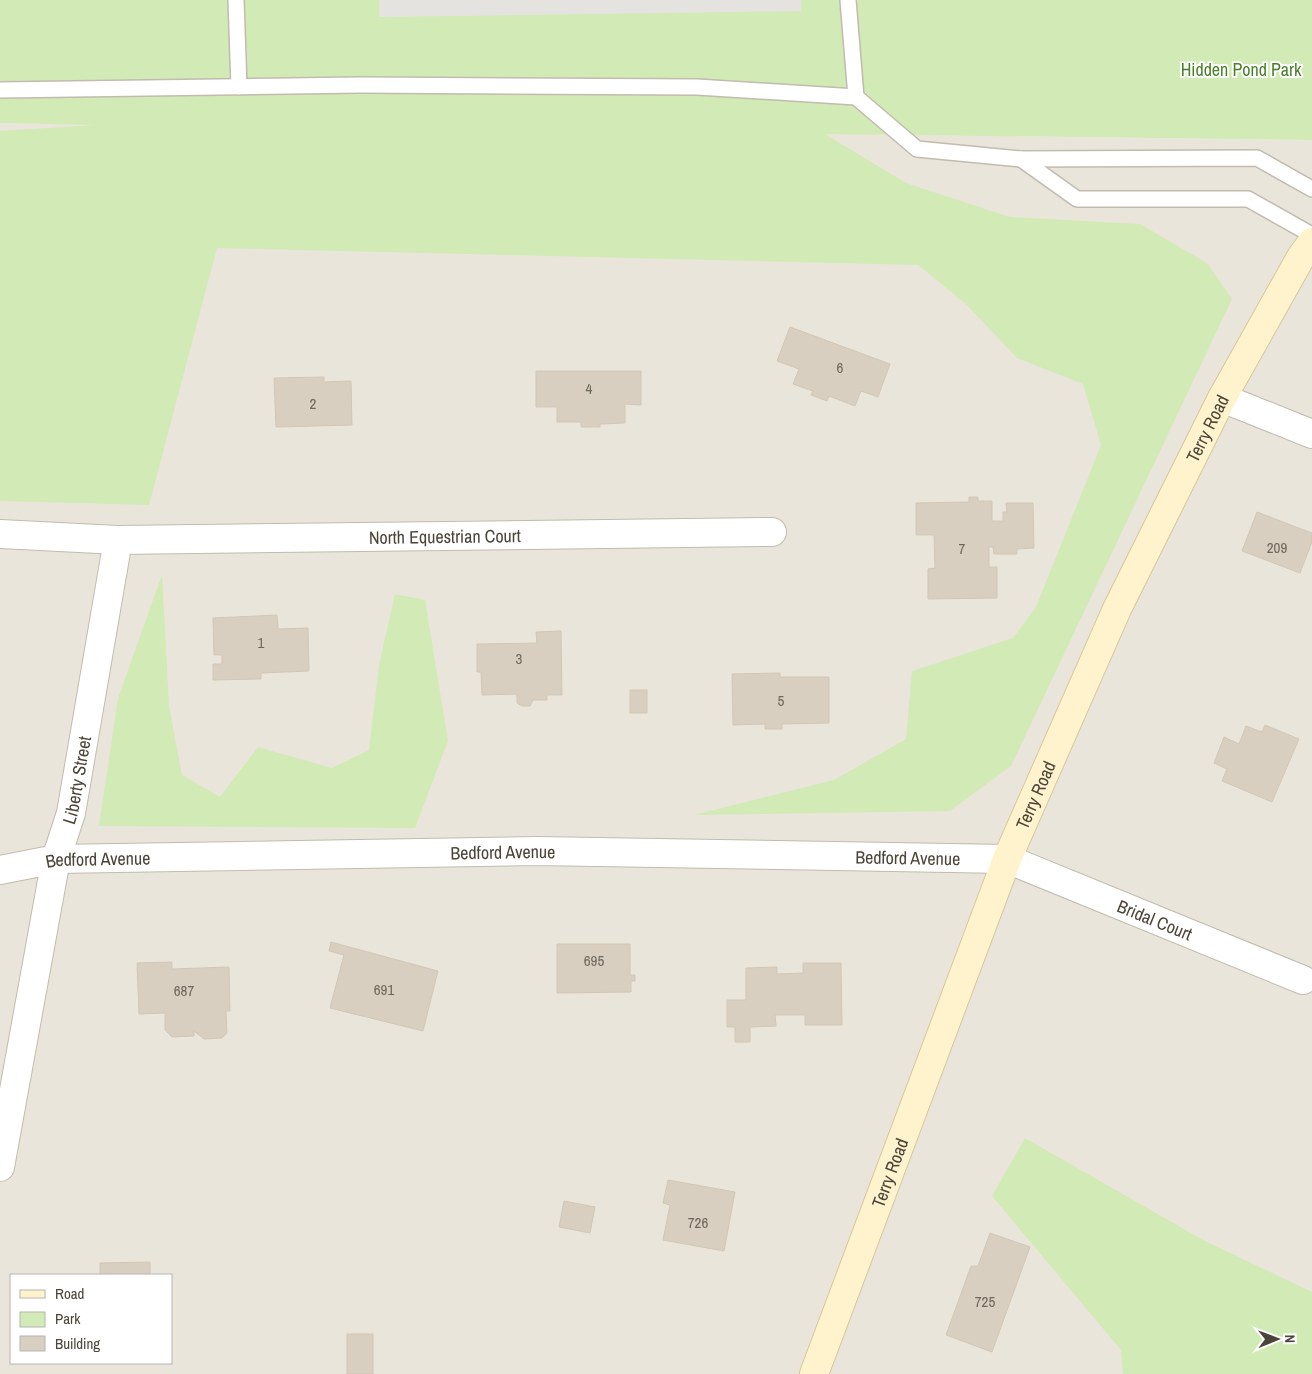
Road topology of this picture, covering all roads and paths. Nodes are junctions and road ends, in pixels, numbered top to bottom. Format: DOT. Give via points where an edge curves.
graph roads {
  1 [pos="236,0"];
  2 [pos="848,0"];
  3 [pos="239,87"];
  4 [pos="0,90"];
  5 [pos="856,97"];
  6 [pos="1021,159"];
  7 [pos="1312,189"];
  8 [pos="1312,235"];
  9 [pos="1312,242"];
  10 [pos="1222,398"];
  11 [pos="1312,434"];
  12 [pos="772,532"];
  13 [pos="0,534"];
  14 [pos="118,540"];
  15 [pos="56,859"];
  16 [pos="1007,859"];
  17 [pos="0,870"];
  18 [pos="1303,980"];
  19 [pos="0,1166"];
  20 [pos="814,1374"];
  1 -- 3 [label="lane"];
  2 -- 5 [label="lane"];
  3 -- 4 [label="lane"];
  3 -- 5 [label="lane" via="698,87"];
  5 -- 6 [label="lane" via="917,150"];
  6 -- 7 [label="lane" via="1257,158"];
  6 -- 8 [label="lane" via="1077,199 1248,199"];
  9 -- 10 [label="street, Terry Road"];
  10 -- 11 [label="street"];
  10 -- 16 [label="street, Terry Road" via="1117,608"];
  12 -- 14 [label="street, North Equestrian Court"];
  13 -- 14 [label="street, North Equestrian Court"];
  14 -- 15 [label="street, Liberty Street" via="71,813"];
  15 -- 16 [label="street, Bedford Avenue" via="536,851"];
  15 -- 17 [label="street, Bedford Avenue"];
  15 -- 19 [label="street, Liberty Street"];
  16 -- 18 [label="street, Bridal Court"];
  16 -- 20 [label="street, Terry Road"];
}
